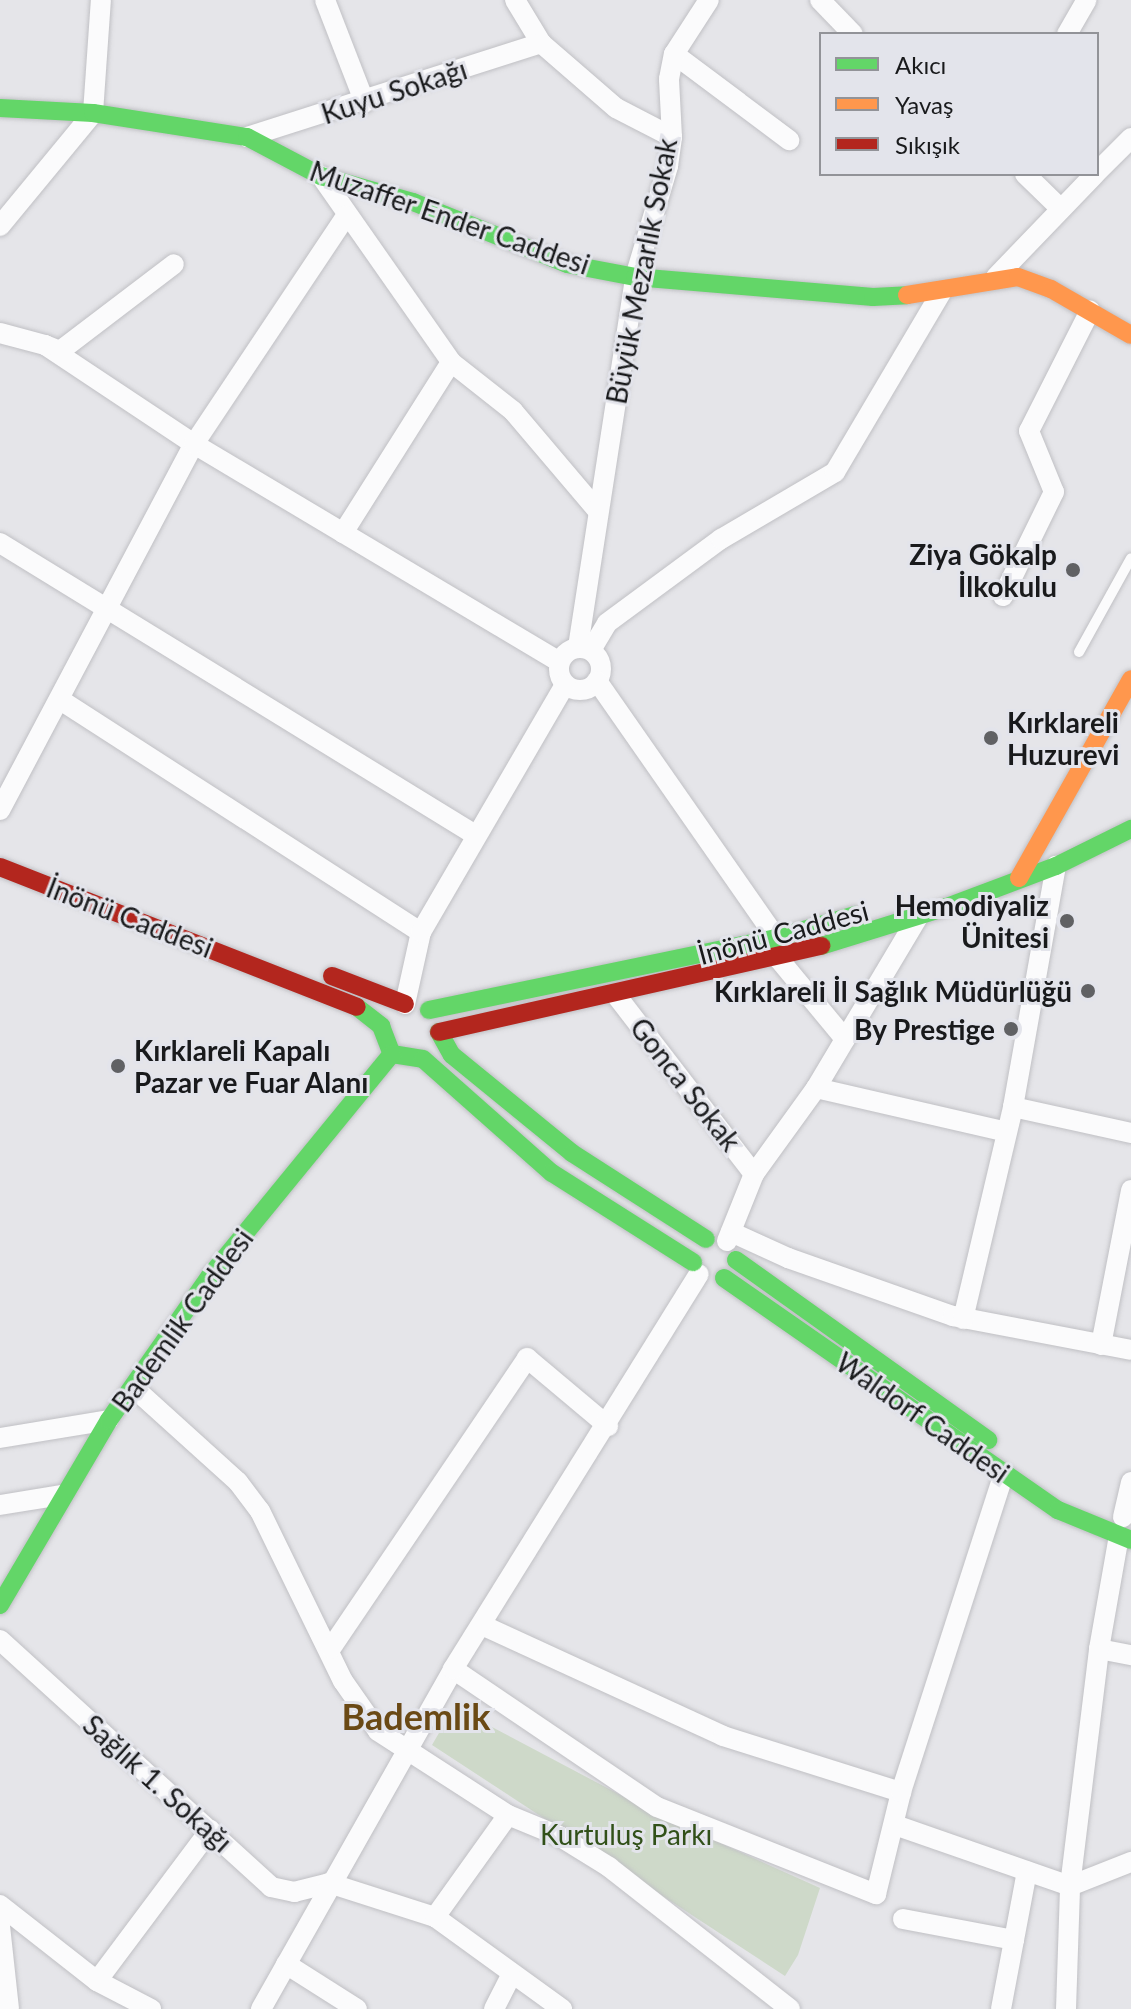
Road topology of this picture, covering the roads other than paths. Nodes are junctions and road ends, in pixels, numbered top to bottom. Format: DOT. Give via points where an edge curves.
graph roads {
  1 [pos="101,0"];
  2 [pos="325,0"];
  3 [pos="515,0"];
  4 [pos="709,0"];
  5 [pos="820,0"];
  6 [pos="1087,0"];
  7 [pos="851,32"];
  8 [pos="1068,32"];
  9 [pos="541,43"];
  10 [pos="674,54"];
  11 [pos="365,103"];
  12 [pos="0,108"];
  13 [pos="93,113"];
  14 [pos="247,137"];
  15 [pos="672,137"];
  16 [pos="1131,138"];
  17 [pos="789,140"];
  18 [pos="1099,170"];
  19 [pos="321,176"];
  20 [pos="1027,176"];
  21 [pos="1093,176"];
  22 [pos="1061,209"];
  23 [pos="346,216"];
  24 [pos="0,226"];
  25 [pos="174,264"];
  26 [pos="635,277"];
  27 [pos="996,277"];
  28 [pos="941,293"];
  29 [pos="1090,311"];
  30 [pos="0,333"];
  31 [pos="1131,335"];
  32 [pos="45,345"];
  33 [pos="451,362"];
  34 [pos="194,444"];
  35 [pos="597,510"];
  36 [pos="343,533"];
  37 [pos="0,543"];
  38 [pos="1131,558"];
  39 [pos="1003,596"];
  40 [pos="109,612"];
  41 [pos="585,649"];
  42 [pos="1079,652"];
  43 [pos="559,662"];
  44 [pos="1131,679"];
  45 [pos="597,681"];
  46 [pos="565,685"];
  47 [pos="62,701"];
  48 [pos="0,810"];
  49 [pos="1131,829"];
  50 [pos="474,834"];
  51 [pos="0,846"];
  52 [pos="1056,866"];
  53 [pos="0,867"];
  54 [pos="1019,878"];
  55 [pos="919,915"];
  56 [pos="421,932"];
  57 [pos="777,948"];
  58 [pos="616,995"];
  59 [pos="405,1004"];
  60 [pos="429,1010"];
  61 [pos="381,1026"];
  62 [pos="439,1032"];
  63 [pos="845,1039"];
  64 [pos="392,1054"];
  65 [pos="418,1060"];
  66 [pos="816,1088"];
  67 [pos="1048,1101"];
  68 [pos="1013,1107"];
  69 [pos="1131,1122"];
  70 [pos="1006,1132"];
  71 [pos="1131,1133"];
  72 [pos="754,1174"];
  73 [pos="1131,1190"];
  74 [pos="725,1243"];
  75 [pos="696,1268"];
  76 [pos="724,1278"];
  77 [pos="963,1319"];
  78 [pos="1101,1345"];
  79 [pos="1131,1350"];
  80 [pos="134,1388"];
  81 [pos="109,1420"];
  82 [pos="608,1426"];
  83 [pos="0,1438"];
  84 [pos="1004,1474"];
  85 [pos="1131,1482"];
  86 [pos="62,1495"];
  87 [pos="0,1505"];
  88 [pos="1126,1528"];
  89 [pos="0,1605"];
  90 [pos="482,1625"];
  91 [pos="0,1640"];
  92 [pos="331,1648"];
  93 [pos="1099,1649"];
  94 [pos="1131,1655"];
  95 [pos="453,1669"];
  96 [pos="404,1752"];
  97 [pos="901,1792"];
  98 [pos="508,1815"];
  99 [pos="895,1825"];
  100 [pos="210,1830"];
  101 [pos="1131,1862"];
  102 [pos="1027,1871"];
  103 [pos="329,1883"];
  104 [pos="1070,1886"];
  105 [pos="0,1905"];
  106 [pos="435,1917"];
  107 [pos="903,1919"];
  108 [pos="0,1926"];
  109 [pos="1014,1940"];
  110 [pos="286,1964"];
  111 [pos="3,1971"];
  112 [pos="511,1976"];
  113 [pos="97,1981"];
  114 [pos="782,2006"];
  115 [pos="9,2009"];
  116 [pos="151,2009"];
  117 [pos="261,2009"];
  118 [pos="357,2009"];
  119 [pos="494,2009"];
  120 [pos="562,2009"];
  121 [pos="1001,2009"];
  122 [pos="1066,2009"];
  1 -- 13 [label="street"];
  2 -- 11 [label="street"];
  3 -- 9 [label="street"];
  4 -- 10 [label="street, Büyük Mezarlık Sokak"];
  5 -- 7 [label="street"];
  6 -- 8 [label="street"];
  9 -- 11 [label="street, Kuyu Sokağı"];
  9 -- 15 [label="street" via="616,108"];
  10 -- 15 [label="street, Büyük Mezarlık Sokak" via="667,100"];
  10 -- 17 [label="street"];
  11 -- 14 [label="street, Kuyu Sokağı"];
  12 -- 13 [label="main road, Muzaffer Ender Caddesi"];
  13 -- 14 [label="main road, Muzaffer Ender Caddesi"];
  13 -- 24 [label="street"];
  14 -- 19 [label="main road, Muzaffer Ender Caddesi"];
  15 -- 26 [label="street, Büyük Mezarlık Sokak"];
  16 -- 18 [label="street"];
  19 -- 23 [label="street"];
  19 -- 26 [label="main road, Muzaffer Ender Caddesi" via="413,202 567,264"];
  20 -- 22 [label="street"];
  21 -- 22 [label="street"];
  22 -- 27 [label="street"];
  23 -- 33 [label="street"];
  23 -- 34 [label="street"];
  25 -- 32 [label="street" via="60,351"];
  26 -- 28 [label="main road, Muzaffer Ender Caddesi" via="794,294"];
  26 -- 35 [label="street, Büyük Mezarlık Sokak"];
  27 -- 28 [label="main road, Muzaffer Ender Caddesi"];
  27 -- 29 [label="main road, Muzaffer Ender Caddesi" via="1018,277"];
  28 -- 41 [label="street" via="835,472 721,539 607,623"];
  29 -- 31 [label="main road, Muzaffer Ender Caddesi"];
  29 -- 39 [label="street" via="1029,431 1054,492"];
  30 -- 32 [label="street"];
  32 -- 34 [label="street"];
  33 -- 35 [label="street" via="513,411"];
  33 -- 36 [label="street"];
  34 -- 36 [label="street"];
  34 -- 40 [label="street"];
  35 -- 41 [label="street, Büyük Mezarlık Sokak"];
  36 -- 43 [label="street"];
  37 -- 40 [label="street"];
  38 -- 42 [label="lane"];
  40 -- 47 [label="street"];
  40 -- 50 [label="street"];
  41 -- 43 [label="street"];
  41 -- 45 [label="street" via="600,661"];
  43 -- 46 [label="street"];
  44 -- 54 [label="main road"];
  45 -- 46 [label="street" via="585,690"];
  45 -- 57 [label="street"];
  46 -- 50 [label="street"];
  47 -- 48 [label="street"];
  47 -- 56 [label="street"];
  49 -- 52 [label="main road"];
  50 -- 56 [label="street"];
  51 -- 59 [label="main road, İnönü Caddesi"];
  52 -- 54 [label="main road"];
  52 -- 68 [label="street"];
  53 -- 61 [label="main road, İnönü Caddesi" via="354,1004"];
  54 -- 55 [label="main road, İnönü Caddesi"];
  54 -- 57 [label="main road, İnönü Caddesi" via="938,890"];
  55 -- 57 [label="main road, İnönü Caddesi"];
  55 -- 63 [label="street"];
  56 -- 59 [label="street"];
  57 -- 58 [label="main road, İnönü Caddesi"];
  57 -- 60 [label="main road, İnönü Caddesi"];
  57 -- 63 [label="street"];
  58 -- 62 [label="main road, İnönü Caddesi"];
  58 -- 72 [label="street, Gonca Sokak"];
  59 -- 60 [label="main road"];
  59 -- 61 [label="main road" via="387,1014"];
  60 -- 62 [label="main road"];
  61 -- 64 [label="main road"];
  62 -- 65 [label="main road" via="436,1047"];
  62 -- 74 [label="main road, Waldorf Caddesi" via="452,1055 572,1153"];
  63 -- 66 [label="street"];
  64 -- 65 [label="main road"];
  64 -- 80 [label="main road, Bademlik Caddesi" via="210,1276"];
  65 -- 75 [label="main road" via="552,1173"];
  66 -- 70 [label="street"];
  66 -- 72 [label="street"];
  67 -- 69 [label="street"];
  68 -- 70 [label="street"];
  68 -- 71 [label="street"];
  70 -- 77 [label="street"];
  72 -- 74 [label="street"];
  73 -- 78 [label="street"];
  74 -- 75 [label="main road" via="695,1248"];
  74 -- 76 [label="main road"];
  74 -- 77 [label="street" via="788,1258"];
  74 -- 88 [label="main road, Waldorf Caddesi" via="1029,1470"];
  75 -- 76 [label="main road"];
  75 -- 82 [label="street"];
  76 -- 84 [label="main road, Waldorf Caddesi"];
  77 -- 78 [label="street"];
  78 -- 79 [label="street"];
  80 -- 81 [label="main road, Bademlik Caddesi"];
  80 -- 92 [label="street" via="228,1472 260,1511"];
  81 -- 83 [label="street"];
  81 -- 86 [label="main road, Bademlik Caddesi"];
  82 -- 90 [label="street"];
  82 -- 92 [label="street" via="527,1358"];
  84 -- 88 [label="main road, Waldorf Caddesi" via="1058,1510"];
  84 -- 97 [label="street"];
  85 -- 88 [label="street"];
  86 -- 87 [label="street"];
  86 -- 89 [label="main road, Bademlik Caddesi"];
  88 -- 93 [label="street"];
  90 -- 95 [label="street"];
  90 -- 97 [label="street" via="723,1736"];
  91 -- 100 [label="street, Sağlık 1. Sokağı"];
  92 -- 96 [label="street" via="359,1710"];
  93 -- 94 [label="street"];
  93 -- 104 [label="street"];
  95 -- 96 [label="street"];
  95 -- 99 [label="street" via="657,1807 876,1894"];
  96 -- 98 [label="street"];
  96 -- 103 [label="street"];
  97 -- 99 [label="street"];
  98 -- 106 [label="street"];
  98 -- 114 [label="street" via="559,1836 609,1867"];
  99 -- 102 [label="street"];
  100 -- 103 [label="street, Sağlık 1. Sokağı" via="271,1887 294,1892"];
  100 -- 113 [label="street"];
  101 -- 104 [label="street"];
  102 -- 104 [label="street"];
  102 -- 109 [label="street"];
  103 -- 106 [label="street"];
  103 -- 110 [label="street"];
  104 -- 122 [label="street"];
  105 -- 113 [label="street"];
  106 -- 112 [label="street"];
  107 -- 109 [label="street"];
  108 -- 111 [label="street"];
  109 -- 121 [label="street"];
  110 -- 117 [label="street"];
  110 -- 118 [label="street"];
  111 -- 115 [label="street"];
  112 -- 119 [label="street"];
  112 -- 120 [label="street"];
  113 -- 116 [label="street"];
}
